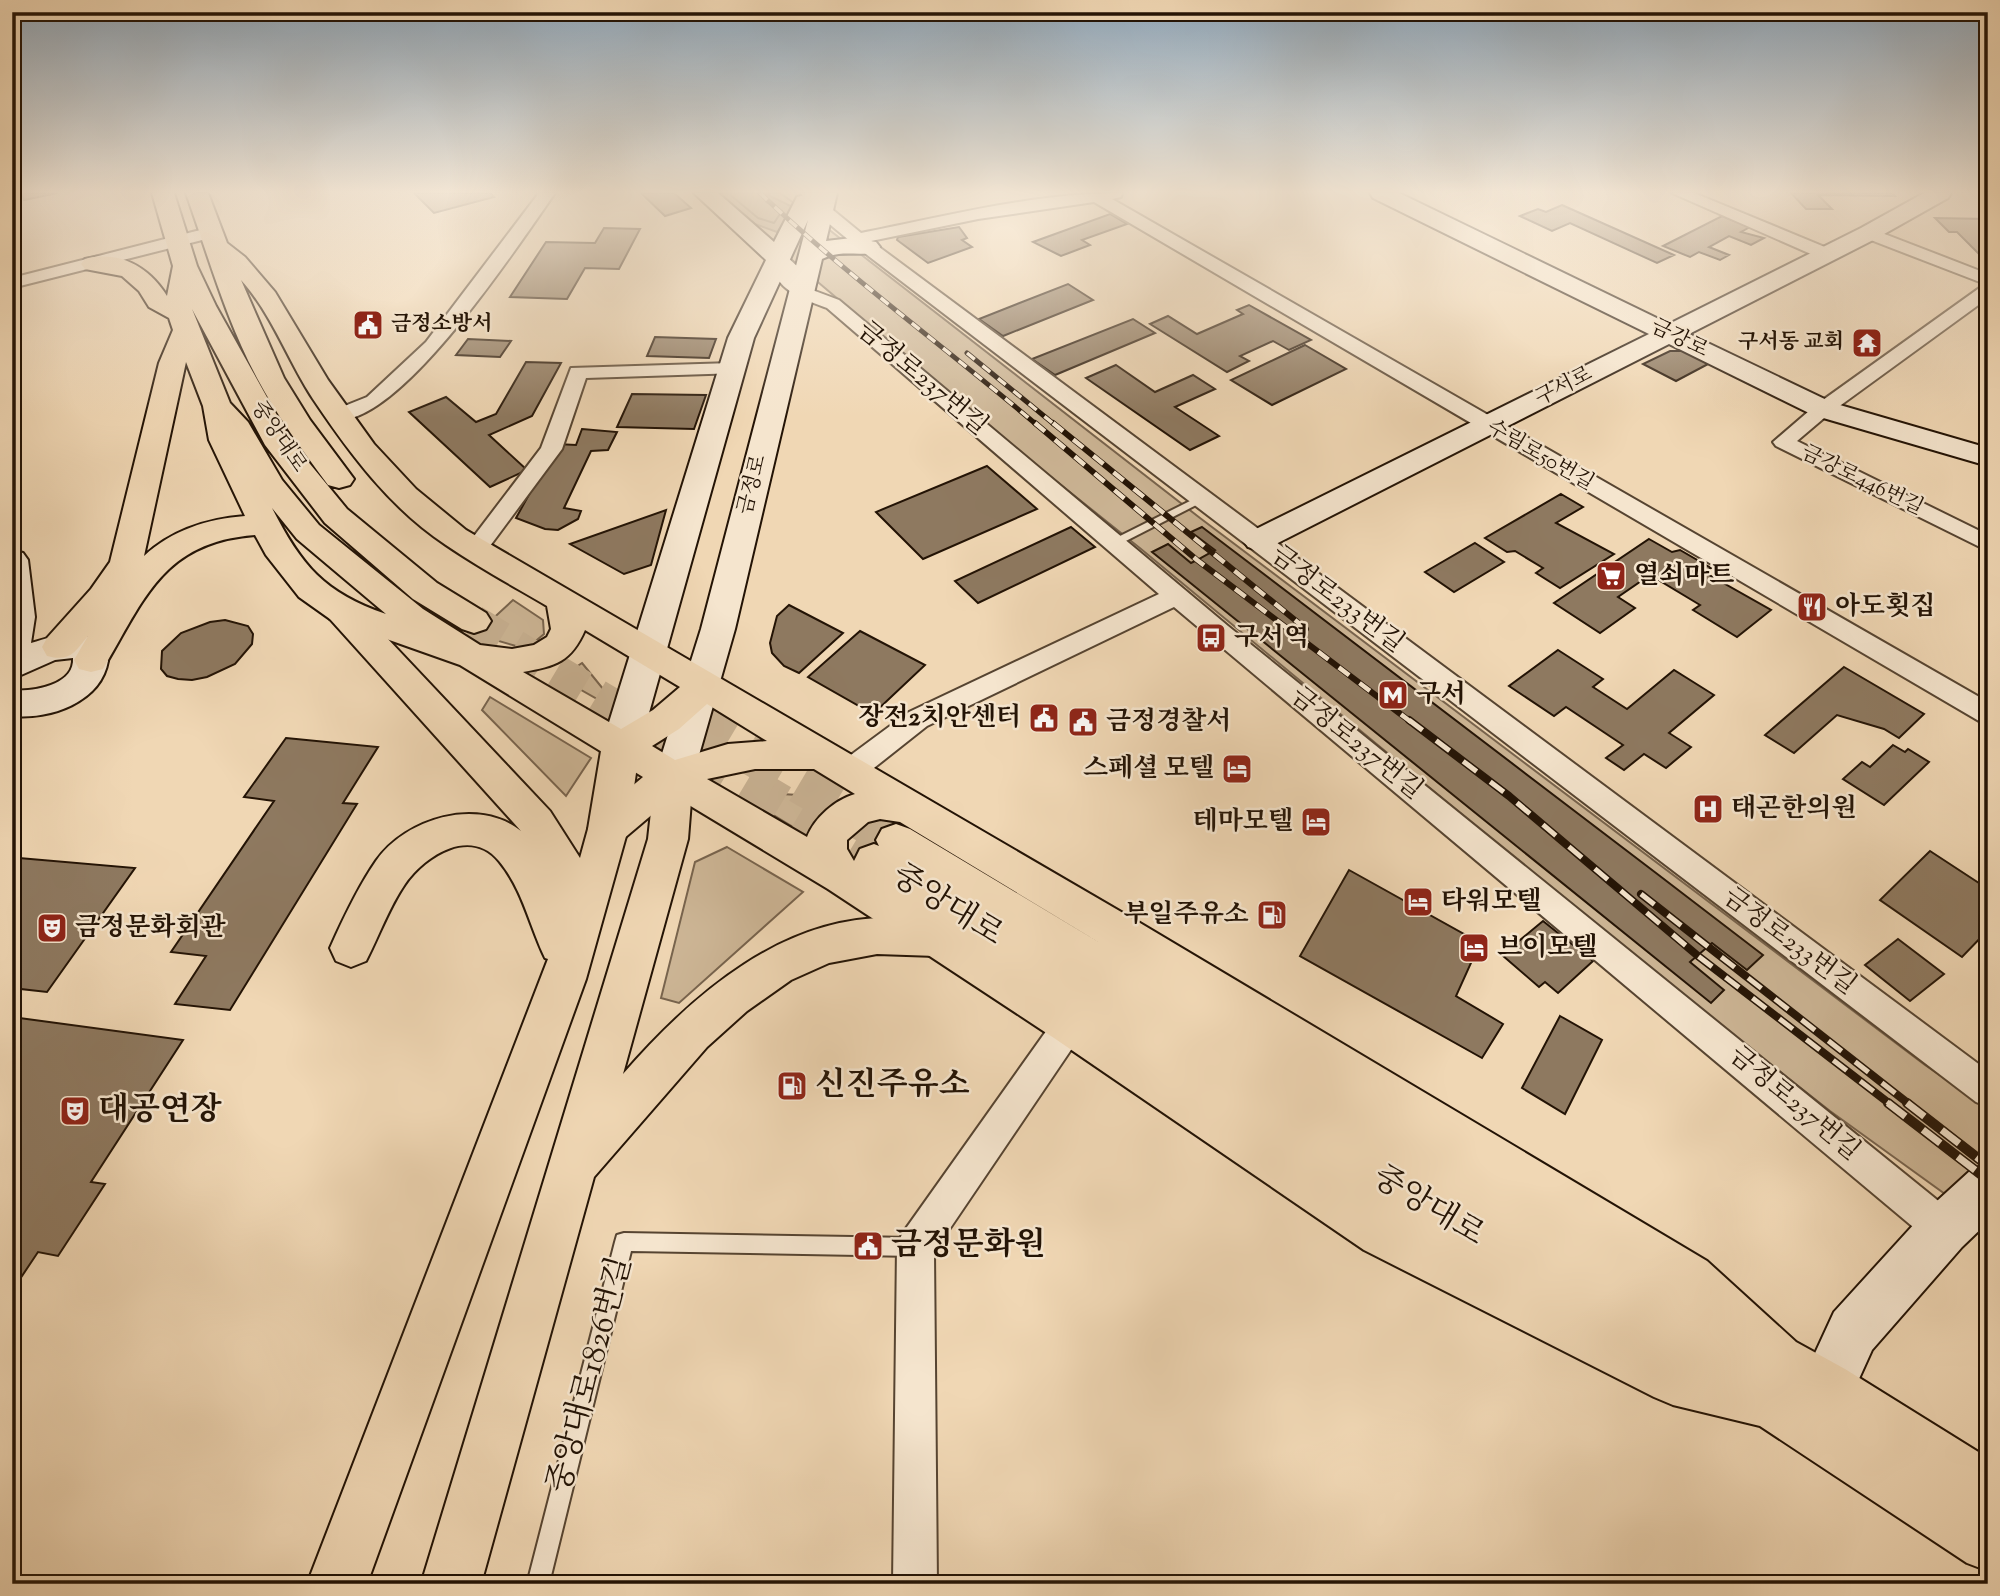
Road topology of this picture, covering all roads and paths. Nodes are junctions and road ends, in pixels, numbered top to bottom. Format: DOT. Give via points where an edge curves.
graph roads {
  1 [pos="78,267"];
  2 [pos="122,267"];
  3 [pos="180,267"];
  4 [pos="187,267"];
  5 [pos="223,267"];
  6 [pos="244,267"];
  7 [pos="492,267"];
  8 [pos="794,267"];
  9 [pos="895,267"];
  10 [pos="1225,267"];
  11 [pos="1533,267"];
  12 [pos="1799,267"];
  13 [pos="1956,267"];
  14 [pos="1988,280"];
  15 [pos="12,283"];
  16 [pos="1988,289"];
  17 [pos="183,322"];
  18 [pos="1668,334"];
  19 [pos="732,369"];
  20 [pos="217,406"];
  21 [pos="1824,409"];
  22 [pos="339,415"];
  23 [pos="1487,425"];
  24 [pos="1988,457"];
  25 [pos="1196,501"];
  26 [pos="264,524"];
  27 [pos="1259,540"];
  28 [pos="1112,543"];
  29 [pos="1988,544"];
  30 [pos="476,549"];
  31 [pos="12,560"];
  32 [pos="1175,596"];
  33 [pos="562,601"];
  34 [pos="342,611"];
  35 [pos="18,617"];
  36 [pos="55,647"];
  37 [pos="648,650"];
  38 [pos="12,656"];
  39 [pos="472,656"];
  40 [pos="91,660"];
  41 [pos="12,667"];
  42 [pos="703,684"];
  43 [pos="28,702"];
  44 [pos="1988,714"];
  45 [pos="12,736"];
  46 [pos="621,745"];
  47 [pos="835,763"];
  48 [pos="674,776"];
  49 [pos="608,829"];
  50 [pos="880,846"];
  51 [pos="936,938"];
  52 [pos="351,948"];
  53 [pos="564,979"];
  54 [pos="1070,1024"];
  55 [pos="1988,1091"];
  56 [pos="571,1171"];
  57 [pos="1988,1187"];
  58 [pos="1944,1229"];
  59 [pos="915,1247"];
  60 [pos="416,1378"];
  61 [pos="1774,1381"];
  62 [pos="1821,1409"];
  63 [pos="1988,1491"];
  64 [pos="1988,1542"];
  65 [pos="315,1584"];
  66 [pos="337,1584"];
  67 [pos="353,1584"];
  68 [pos="451,1584"];
  69 [pos="538,1584"];
  70 [pos="915,1584"];
  1 -- 15 [label="street"];
  2 -- 17 [label="main road"];
  3 -- 17 [label="main road"];
  4 -- 5 [label="main road, 중앙대로" via="221,341 279,445 336,516 425,591 486,613 358,503 304,433 264,365"];
  6 -- 22 [label="main road"];
  7 -- 22 [label="street" via="433,346 374,401"];
  8 -- 19 [label="main road, 금정로" via="741,338"];
  8 -- 28 [label="street, 금정로237번길"];
  8 -- 42 [label="main road, 금정로"];
  9 -- 25 [label="street, 금정로233번길"];
  10 -- 23 [label="street, 수림로50번길"];
  11 -- 18 [label="main road, 금강로"];
  12 -- 18 [label="main road, 구서로"];
  13 -- 14 [label="street"];
  16 -- 21 [label="street"];
  17 -- 20 [label="main road"];
  17 -- 36 [label="main road" via="126,563 103,597"];
  18 -- 21 [label="main road, 금강로"];
  18 -- 23 [label="main road, 구서로"];
  19 -- 30 [label="street" via="578,372 551,449"];
  19 -- 37 [label="main road, 금정로"];
  20 -- 26 [label="main road" via="223,440"];
  20 -- 39 [label="main road" via="238,428 269,484 308,532 411,617"];
  21 -- 24 [label="main road, 금강로"];
  21 -- 29 [label="street, 금강로446번길" via="1783,442"];
  22 -- 30 [label="main road" via="403,495"];
  23 -- 27 [label="main road, 구서로"];
  23 -- 44 [label="street, 수림로50번길"];
  25 -- 27 [label="street, 금정로233번길"];
  25 -- 28 [label="lane"];
  26 -- 34 [label="main road" via="294,572"];
  26 -- 40 [label="main road" via="212,530 184,540 164,554 144,573"];
  27 -- 55 [label="street, 금정로233번길"];
  28 -- 32 [label="street, 금정로237번길"];
  30 -- 33 [label="main road"];
  31 -- 35 [label="main road"];
  32 -- 47 [label="street"];
  32 -- 58 [label="street, 금정로237번길"];
  33 -- 37 [label="main road"];
  33 -- 39 [label="main road" via="568,634 549,653 512,661"];
  34 -- 39 [label="main road"];
  34 -- 53 [label="main road" via="555,847 567,876 572,911"];
  35 -- 36 [label="main road"];
  35 -- 38 [label="main road"];
  36 -- 40 [label="main road" via="81,649"];
  36 -- 41 [label="main road"];
  37 -- 42 [label="main road"];
  37 -- 46 [label="main road, 금정로"];
  39 -- 46 [label="main road"];
  40 -- 43 [label="main road" via="82,680 64,693"];
  42 -- 46 [label="main road" via="678,712"];
  42 -- 47 [label="main road"];
  42 -- 48 [label="main road, 금정로"];
  43 -- 45 [label="main road"];
  46 -- 48 [label="main road"];
  46 -- 49 [label="main road"];
  47 -- 48 [label="main road" via="780,753 726,757"];
  47 -- 50 [label="main road"];
  48 -- 49 [label="main road" via="638,800"];
  48 -- 50 [label="main road"];
  48 -- 56 [label="main road" via="667,839"];
  49 -- 53 [label="main road"];
  50 -- 51 [label="main road"];
  50 -- 61 [label="main road, 중앙대로" via="1421,1205"];
  50 -- 61 [label="main road" via="1120,933 1689,1279"];
  51 -- 54 [label="main road"];
  51 -- 56 [label="main road" via="905,933 854,937 804,954 752,981 695,1027"];
  52 -- 53 [label="main road" via="390,873 406,855 444,834 480,829 511,845 538,889 558,936"];
  53 -- 60 [label="main road"];
  54 -- 59 [label="street"];
  54 -- 61 [label="main road" via="1382,1232 1673,1378"];
  56 -- 68 [label="main road"];
  57 -- 58 [label="main road"];
  58 -- 62 [label="main road" via="1853,1331"];
  59 -- 69 [label="lane, 중앙대로1826번길" via="624,1242"];
  59 -- 70 [label="street"];
  60 -- 65 [label="main road"];
  60 -- 66 [label="main road"];
  60 -- 67 [label="main road"];
  61 -- 62 [label="main road, 중앙대로"];
  62 -- 63 [label="main road, 중앙대로"];
  62 -- 64 [label="main road, 중앙대로"];
}
